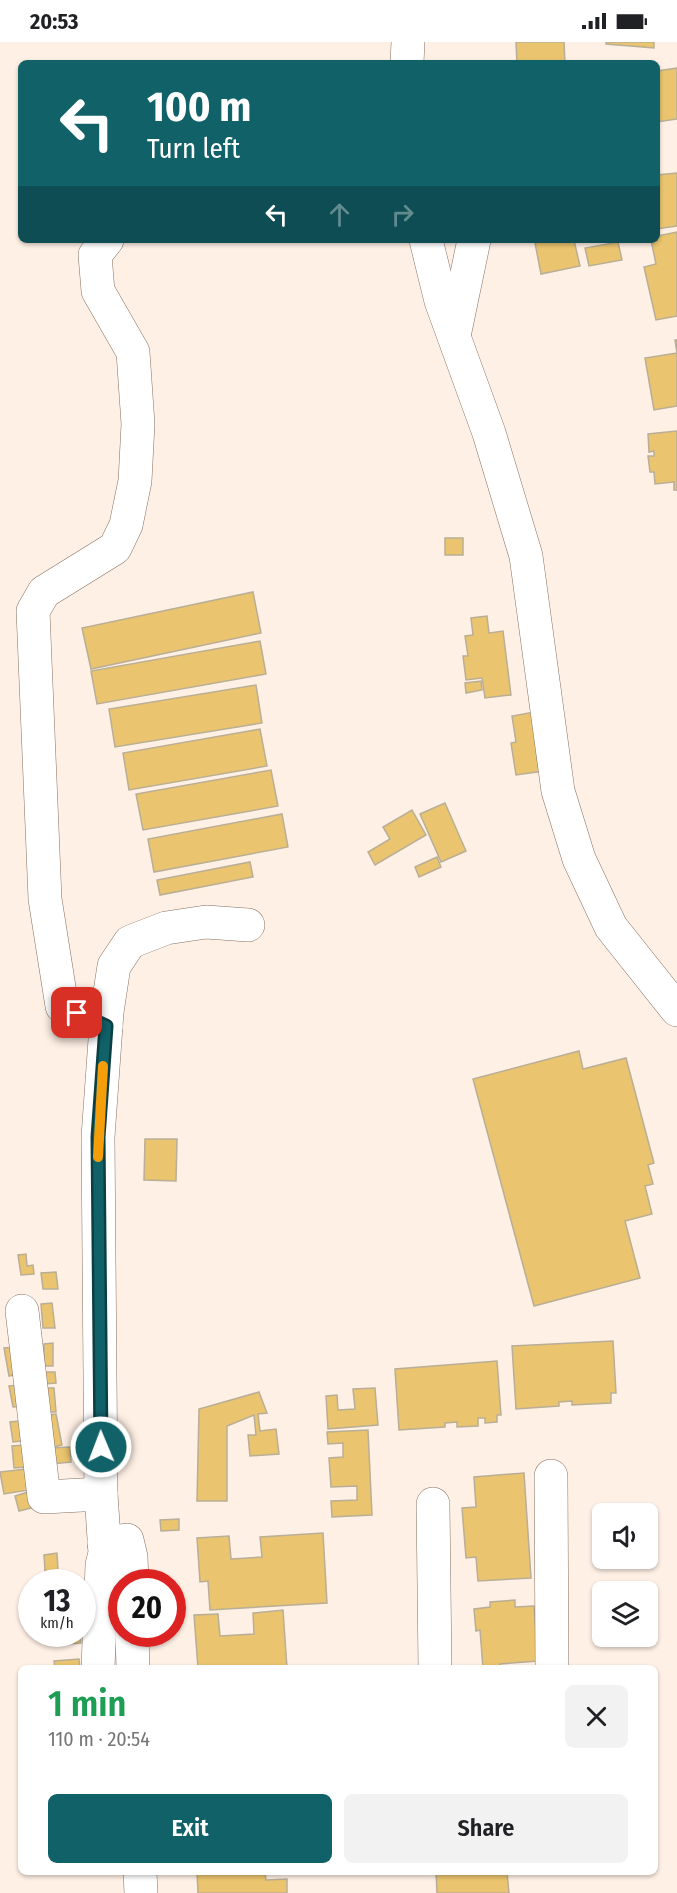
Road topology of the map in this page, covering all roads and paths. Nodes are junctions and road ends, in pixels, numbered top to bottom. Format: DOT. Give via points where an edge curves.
graph roads {
  1 [pos="408,42"];
  2 [pos="407,60"];
  3 [pos="104,243"];
  4 [pos="427,243"];
  5 [pos="473,243"];
  6 [pos="454,338"];
  7 [pos="248,924"];
  8 [pos="677,1010"];
  9 [pos="106,1026"];
  10 [pos="22,1311"];
  11 [pos="551,1476"];
  12 [pos="101,1494"];
  13 [pos="433,1504"];
  14 [pos="104,1543"];
  15 [pos="132,1569"];
  16 [pos="132,1647"];
  17 [pos="99,1665"];
  18 [pos="133,1665"];
  19 [pos="435,1665"];
  20 [pos="552,1665"];
  21 [pos="141,1875"];
  22 [pos="141,1893"];
  1 -- 2 [label="street"];
  3 -- 9 [label="street" via="94,255 98,291 133,352 138,424 133,492 126,525 114,548 44,592 33,611 45,899 62,1006"];
  4 -- 6 [label="street"];
  5 -- 6 [label="street"];
  6 -- 8 [label="street" via="489,433 526,556 558,790 579,859 611,927"];
  7 -- 9 [label="street" via="206,922 166,928 130,942 114,966"];
  9 -- 12 [label="street" via="98,1137"];
  10 -- 12 [label="street" via="44,1497"];
  11 -- 20 [label="street"];
  12 -- 14 [label="street"];
  13 -- 19 [label="street"];
  14 -- 15 [label="street" via="127,1540"];
  14 -- 17 [label="street"];
  16 -- 18 [label="street"];
  21 -- 22 [label="street"];
}
